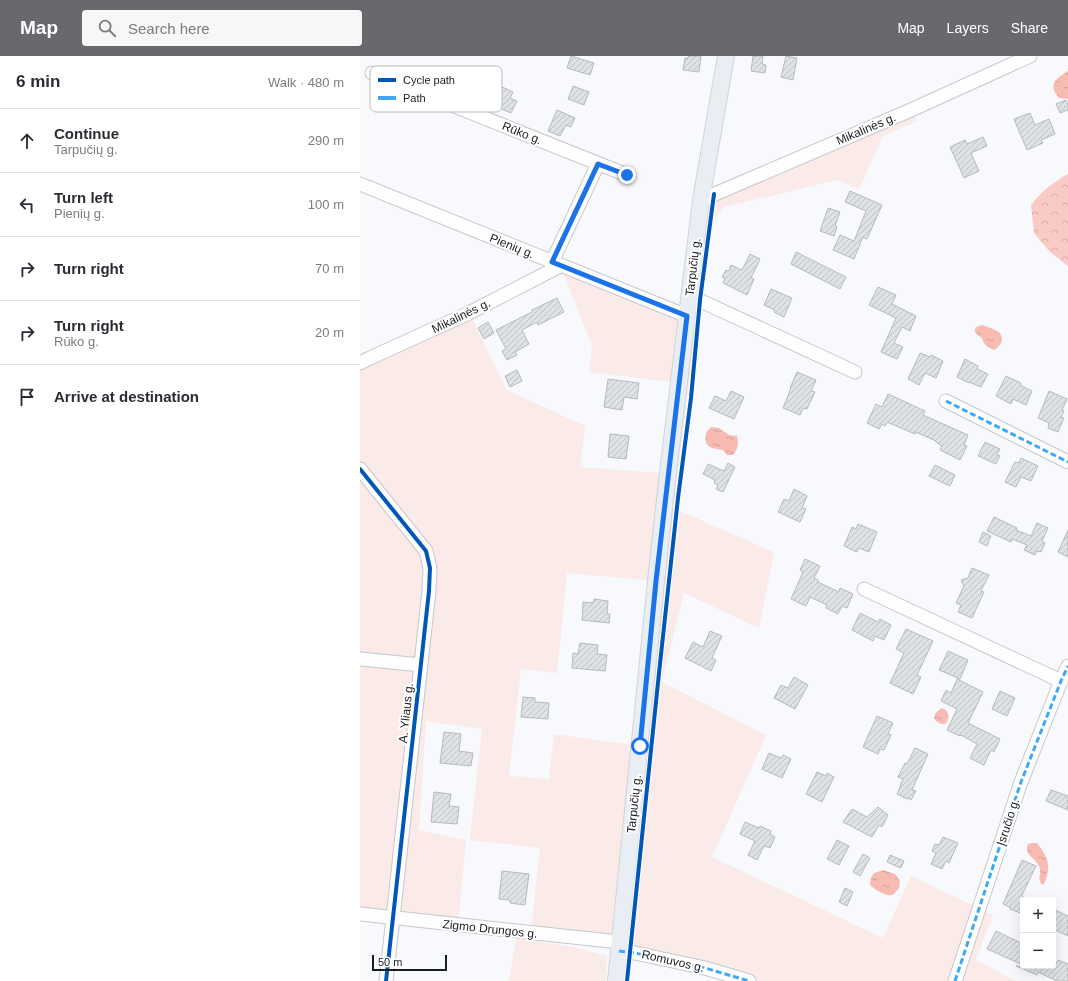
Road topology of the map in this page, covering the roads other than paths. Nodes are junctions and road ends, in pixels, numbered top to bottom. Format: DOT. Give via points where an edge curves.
graph roads {
  1 [pos="726,56"];
  2 [pos="1030,56"];
  3 [pos="469,112"];
  4 [pos="598,164"];
  5 [pos="627,175"];
  6 [pos="360,184"];
  7 [pos="701,200"];
  8 [pos="556,264"];
  9 [pos="690,296"];
  10 [pos="687,316"];
  11 [pos="360,363"];
  12 [pos="855,372"];
  13 [pos="946,401"];
  14 [pos="1068,462"];
  15 [pos="360,469"];
  16 [pos="864,589"];
  17 [pos="360,659"];
  18 [pos="421,665"];
  19 [pos="1068,666"];
  20 [pos="1061,681"];
  21 [pos="360,914"];
  22 [pos="393,918"];
  23 [pos="619,946"];
  24 [pos="386,981"];
  25 [pos="616,981"];
  26 [pos="749,981"];
  27 [pos="955,981"];
  1 -- 7 [label="main road, Tarpučių g."];
  2 -- 7 [label="street, Mikalinės g."];
  3 -- 4 [label="street, Rūko g."];
  4 -- 5 [label="street, Rūko g."];
  4 -- 8 [label="street"];
  6 -- 8 [label="street, Pienių g."];
  7 -- 9 [label="main road, Tarpučių g."];
  8 -- 10 [label="street, Pienių g."];
  8 -- 11 [label="street, Mikalinės g." via="469,313"];
  9 -- 10 [label="main road, Tarpučių g."];
  9 -- 12 [label="street"];
  10 -- 23 [label="main road, Tarpučių g." via="656,581"];
  13 -- 14 [label="street"];
  15 -- 18 [label="street, A. Yliaus g." via="426,551 430,584"];
  16 -- 20 [label="street"];
  17 -- 18 [label="street"];
  18 -- 22 [label="street, A. Yliaus g."];
  19 -- 20 [label="street, Įsručio g."];
  20 -- 27 [label="street, Įsručio g." via="1021,782"];
  21 -- 22 [label="street, Zigmo Drungos g."];
  22 -- 23 [label="street, Zigmo Drungos g."];
  22 -- 24 [label="street, A. Yliaus g."];
  23 -- 25 [label="main road, Tarpučių g."];
  23 -- 26 [label="street, Romuvos g." via="635,953 705,968"];
}
